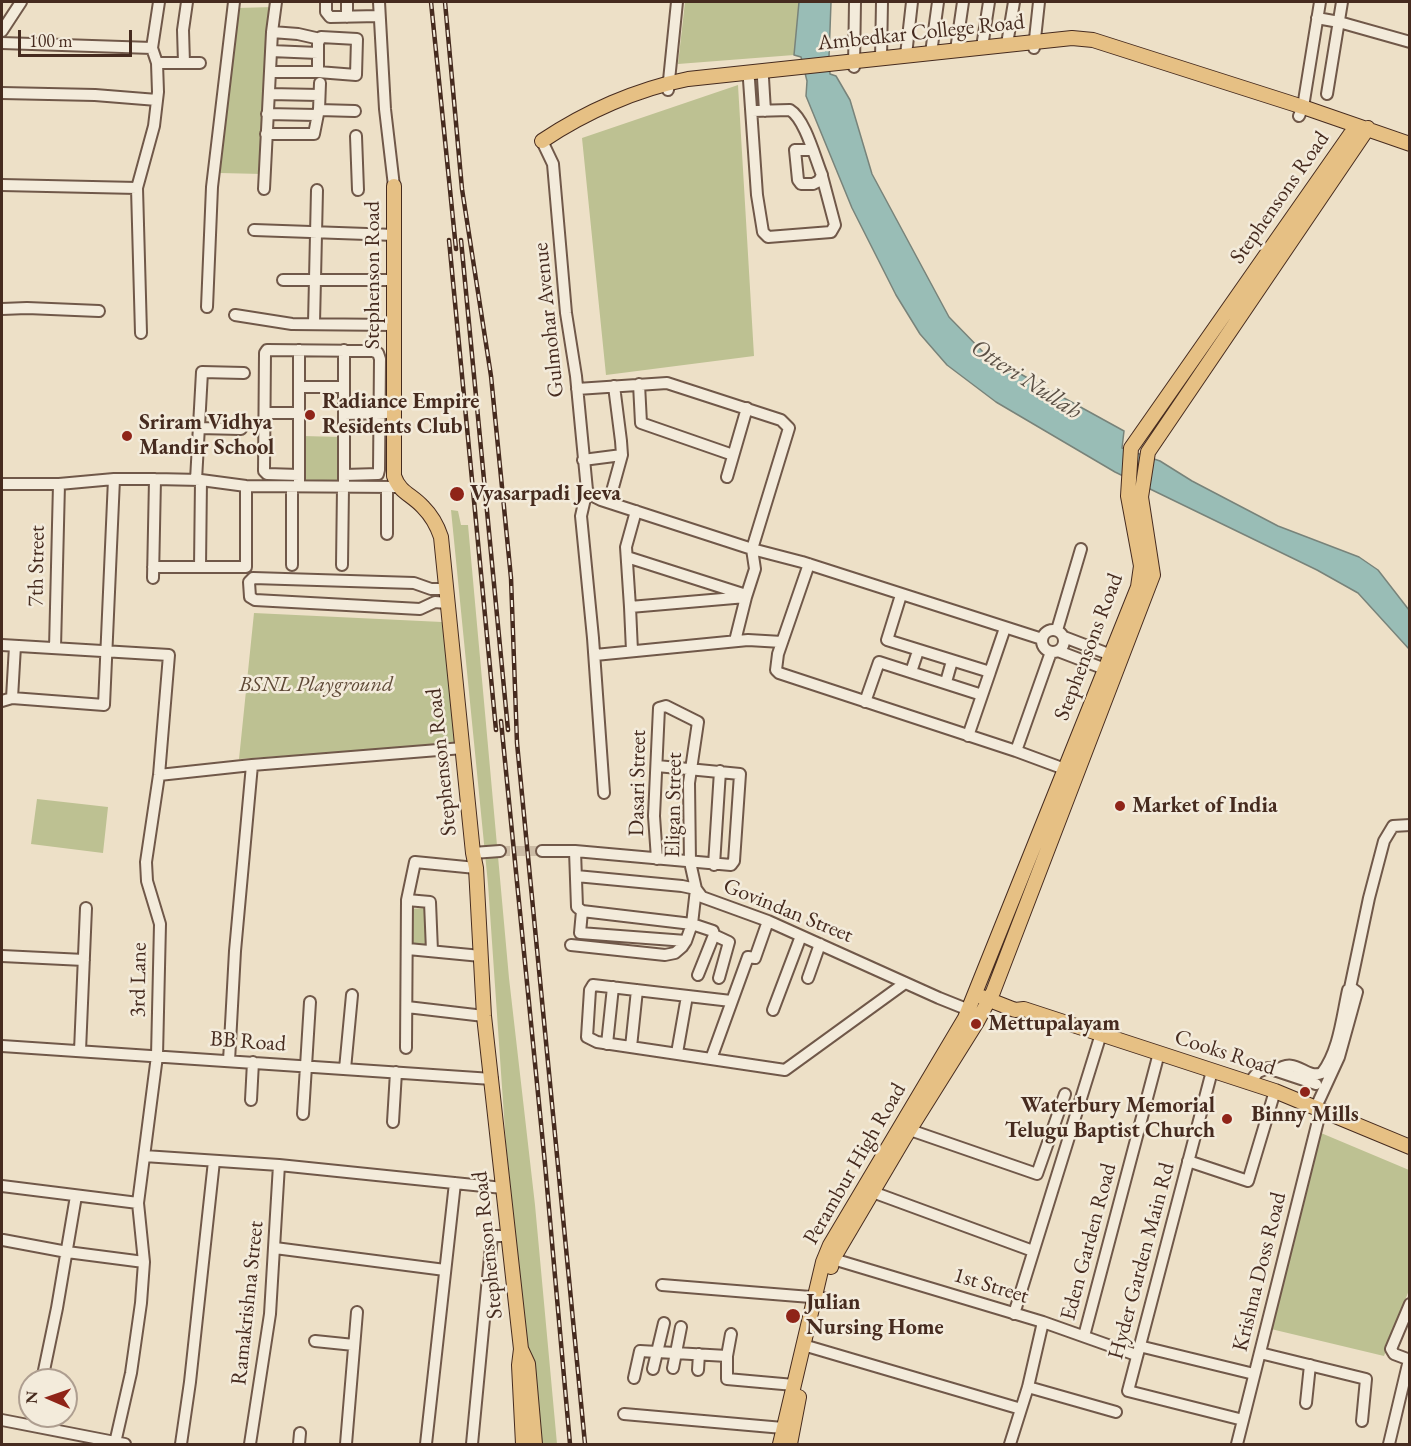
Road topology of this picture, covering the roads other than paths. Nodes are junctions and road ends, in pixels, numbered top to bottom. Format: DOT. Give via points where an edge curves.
graph roads {
  1 [pos="21,2"];
  2 [pos="159,2"];
  3 [pos="187,2"];
  4 [pos="234,2"];
  5 [pos="276,2"];
  6 [pos="326,2"];
  7 [pos="346,2"];
  8 [pos="379,2"];
  9 [pos="677,2"];
  10 [pos="855,2"];
  11 [pos="882,2"];
  12 [pos="912,2"];
  13 [pos="938,2"];
  14 [pos="963,2"];
  15 [pos="989,2"];
  16 [pos="1014,2"];
  17 [pos="1039,2"];
  18 [pos="1320,2"];
  19 [pos="1342,2"];
  20 [pos="347,16"];
  21 [pos="379,16"];
  22 [pos="1317,18"];
  23 [pos="1339,22"];
  24 [pos="2,31"];
  25 [pos="272,32"];
  26 [pos="320,39"];
  27 [pos="1410,42"];
  28 [pos="2,43"];
  29 [pos="1007,44"];
  30 [pos="1034,45"];
  31 [pos="982,47"];
  32 [pos="152,48"];
  33 [pos="956,50"];
  34 [pos="271,51"];
  35 [pos="318,53"];
  36 [pos="931,53"];
  37 [pos="906,56"];
  38 [pos="881,58"];
  39 [pos="156,63"];
  40 [pos="184,63"];
  41 [pos="200,63"];
  42 [pos="853,65"];
  43 [pos="795,71"];
  44 [pos="270,72"];
  45 [pos="319,78"];
  46 [pos="763,78"];
  47 [pos="749,80"];
  48 [pos="668,86"];
  49 [pos="2,93"];
  50 [pos="268,94"];
  51 [pos="1327,94"];
  52 [pos="319,95"];
  53 [pos="157,100"];
  54 [pos="355,111"];
  55 [pos="752,111"];
  56 [pos="765,111"];
  57 [pos="1301,111"];
  58 [pos="318,112"];
  59 [pos="267,114"];
  60 [pos="1359,130"];
  61 [pos="266,134"];
  62 [pos="356,136"];
  63 [pos="544,144"];
  64 [pos="1410,144"];
  65 [pos="812,150"];
  66 [pos="1410,153"];
  67 [pos="822,176"];
  68 [pos="2,185"];
  69 [pos="394,186"];
  70 [pos="137,188"];
  71 [pos="264,189"];
  72 [pos="317,189"];
  73 [pos="358,190"];
  74 [pos="254,230"];
  75 [pos="316,232"];
  76 [pos="395,235"];
  77 [pos="283,279"];
  78 [pos="316,280"];
  79 [pos="395,280"];
  80 [pos="207,307"];
  81 [pos="2,309"];
  82 [pos="99,311"];
  83 [pos="235,315"];
  84 [pos="314,323"];
  85 [pos="395,325"];
  86 [pos="141,333"];
  87 [pos="299,350"];
  88 [pos="344,350"];
  89 [pos="202,360"];
  90 [pos="202,372"];
  91 [pos="244,373"];
  92 [pos="639,384"];
  93 [pos="614,386"];
  94 [pos="299,387"];
  95 [pos="344,387"];
  96 [pos="577,389"];
  97 [pos="747,408"];
  98 [pos="265,413"];
  99 [pos="299,413"];
  100 [pos="387,413"];
  101 [pos="344,414"];
  102 [pos="199,428"];
  103 [pos="241,429"];
  104 [pos="621,455"];
  105 [pos="733,455"];
  106 [pos="583,459"];
  107 [pos="299,475"];
  108 [pos="344,475"];
  109 [pos="727,477"];
  110 [pos="114,479"];
  111 [pos="155,479"];
  112 [pos="199,480"];
  113 [pos="2,484"];
  114 [pos="58,484"];
  115 [pos="246,486"];
  116 [pos="295,487"];
  117 [pos="344,487"];
  118 [pos="392,488"];
  119 [pos="586,490"];
  120 [pos="1135,496"];
  121 [pos="609,502"];
  122 [pos="636,511"];
  123 [pos="387,534"];
  124 [pos="752,549"];
  125 [pos="1082,549"];
  126 [pos="627,557"];
  127 [pos="809,564"];
  128 [pos="292,565"];
  129 [pos="342,565"];
  130 [pos="200,567"];
  131 [pos="901,595"];
  132 [pos="437,596"];
  133 [pos="746,596"];
  134 [pos="630,607"];
  135 [pos="1005,627"];
  136 [pos="1060,634"];
  137 [pos="1042,639"];
  138 [pos="735,641"];
  139 [pos="782,642"];
  140 [pos="2,645"];
  141 [pos="15,646"];
  142 [pos="55,648"];
  143 [pos="632,651"];
  144 [pos="918,651"];
  145 [pos="1054,651"];
  146 [pos="106,652"];
  147 [pos="595,655"];
  148 [pos="1111,655"];
  149 [pos="952,661"];
  150 [pos="1105,669"];
  151 [pos="911,672"];
  152 [pos="990,672"];
  153 [pos="946,682"];
  154 [pos="982,695"];
  155 [pos="7,700"];
  156 [pos="864,702"];
  157 [pos="698,722"];
  158 [pos="968,735"];
  159 [pos="463,748"];
  160 [pos="1016,751"];
  161 [pos="252,765"];
  162 [pos="657,765"];
  163 [pos="690,768"];
  164 [pos="720,771"];
  165 [pos="1071,771"];
  166 [pos="159,775"];
  167 [pos="604,793"];
  168 [pos="1410,825"];
  169 [pos="500,851"];
  170 [pos="542,851"];
  171 [pos="575,851"];
  172 [pos="472,854"];
  173 [pos="657,859"];
  174 [pos="690,862"];
  175 [pos="714,865"];
  176 [pos="476,868"];
  177 [pos="576,876"];
  178 [pos="696,889"];
  179 [pos="407,900"];
  180 [pos="579,906"];
  181 [pos="86,908"];
  182 [pos="768,921"];
  183 [pos="692,924"];
  184 [pos="714,935"];
  185 [pos="801,936"];
  186 [pos="686,941"];
  187 [pos="820,944"];
  188 [pos="571,945"];
  189 [pos="408,950"];
  190 [pos="432,951"];
  191 [pos="2,956"];
  192 [pos="481,956"];
  193 [pos="84,960"];
  194 [pos="698,975"];
  195 [pos="719,978"];
  196 [pos="808,978"];
  197 [pos="905,983"];
  198 [pos="614,987"];
  199 [pos="1350,988"];
  200 [pos="637,990"];
  201 [pos="984,993"];
  202 [pos="352,995"];
  203 [pos="687,996"];
  204 [pos="731,1001"];
  205 [pos="310,1002"];
  206 [pos="407,1007"];
  207 [pos="773,1010"];
  208 [pos="974,1012"];
  209 [pos="484,1016"];
  210 [pos="1101,1034"];
  211 [pos="607,1044"];
  212 [pos="2,1046"];
  213 [pos="631,1047"];
  214 [pos="406,1048"];
  215 [pos="80,1050"];
  216 [pos="677,1053"];
  217 [pos="1159,1053"];
  218 [pos="157,1056"];
  219 [pos="711,1059"];
  220 [pos="229,1061"];
  221 [pos="253,1062"];
  222 [pos="306,1066"];
  223 [pos="345,1069"];
  224 [pos="1212,1071"];
  225 [pos="1276,1071"];
  226 [pos="396,1072"];
  227 [pos="492,1078"];
  228 [pos="1249,1083"];
  229 [pos="1316,1084"];
  230 [pos="1275,1091"];
  231 [pos="1065,1094"];
  232 [pos="250,1100"];
  233 [pos="1319,1108"];
  234 [pos="303,1114"];
  235 [pos="393,1122"];
  236 [pos="902,1136"];
  237 [pos="1410,1147"];
  238 [pos="144,1156"];
  239 [pos="214,1161"];
  240 [pos="1188,1161"];
  241 [pos="279,1165"];
  242 [pos="455,1183"];
  243 [pos="2,1186"];
  244 [pos="503,1188"];
  245 [pos="868,1190"];
  246 [pos="76,1196"];
  247 [pos="138,1203"];
  248 [pos="508,1236"];
  249 [pos="3,1240"];
  250 [pos="275,1248"];
  251 [pos="1033,1251"];
  252 [pos="67,1252"];
  253 [pos="833,1259"];
  254 [pos="144,1262"];
  255 [pos="446,1270"];
  256 [pos="662,1285"];
  257 [pos="819,1298"];
  258 [pos="1410,1304"];
  259 [pos="357,1312"];
  260 [pos="1014,1314"];
  261 [pos="1043,1322"];
  262 [pos="664,1323"];
  263 [pos="681,1327"];
  264 [pos="731,1334"];
  265 [pos="1084,1336"];
  266 [pos="315,1341"];
  267 [pos="354,1345"];
  268 [pos="810,1347"];
  269 [pos="521,1349"];
  270 [pos="658,1351"];
  271 [pos="1138,1351"];
  272 [pos="677,1353"];
  273 [pos="1260,1353"];
  274 [pos="699,1354"];
  275 [pos="727,1356"];
  276 [pos="1409,1360"];
  277 [pos="1310,1365"];
  278 [pos="44,1368"];
  279 [pos="673,1368"];
  280 [pos="653,1369"];
  281 [pos="698,1370"];
  282 [pos="1254,1374"];
  283 [pos="634,1378"];
  284 [pos="794,1385"];
  285 [pos="1028,1387"];
  286 [pos="1306,1403"];
  287 [pos="1021,1408"];
  288 [pos="1116,1412"];
  289 [pos="624,1414"];
  290 [pos="2,1420"];
  291 [pos="1243,1420"];
  292 [pos="18,1421"];
  293 [pos="1362,1421"];
  294 [pos="59,1428"];
  295 [pos="783,1428"];
  296 [pos="300,1433"];
  297 [pos="120,1444"];
  298 [pos="181,1444"];
  299 [pos="250,1444"];
  300 [pos="299,1444"];
  301 [pos="346,1444"];
  302 [pos="426,1444"];
  303 [pos="472,1444"];
  304 [pos="523,1444"];
  305 [pos="535,1444"];
  306 [pos="786,1444"];
  307 [pos="1010,1444"];
  308 [pos="1237,1444"];
  309 [pos="1389,1444"];
  1 -- 24 [label="street"];
  2 -- 32 [label="street"];
  3 -- 40 [label="street"];
  4 -- 80 [label="street" via="212,187"];
  5 -- 25 [label="street"];
  6 -- 20 [label="street" via="328,16"];
  7 -- 20 [label="street"];
  8 -- 21 [label="street"];
  9 -- 48 [label="street"];
  10 -- 42 [label="street"];
  11 -- 38 [label="street"];
  12 -- 37 [label="street"];
  13 -- 36 [label="street"];
  14 -- 33 [label="street"];
  15 -- 31 [label="street"];
  16 -- 29 [label="street"];
  17 -- 30 [label="street"];
  18 -- 22 [label="street"];
  19 -- 23 [label="street"];
  20 -- 21 [label="street"];
  21 -- 69 [label="street"];
  22 -- 23 [label="street"];
  22 -- 57 [label="street"];
  23 -- 27 [label="street"];
  23 -- 51 [label="street"];
  25 -- 26 [label="street"];
  25 -- 34 [label="street"];
  26 -- 35 [label="street"];
  26 -- 45 [label="street" via="357,39 356,75"];
  28 -- 32 [label="street"];
  29 -- 30 [label="main road, Ambedkar College Road"];
  29 -- 31 [label="main road, Ambedkar College Road"];
  30 -- 42 [label="main road, Ambedkar College Road"];
  30 -- 57 [label="main road, Ambedkar College Road" via="1091,48"];
  31 -- 33 [label="main road, Ambedkar College Road"];
  32 -- 39 [label="street"];
  33 -- 36 [label="main road, Ambedkar College Road"];
  34 -- 35 [label="street"];
  34 -- 44 [label="street"];
  35 -- 45 [label="street"];
  36 -- 37 [label="main road, Ambedkar College Road"];
  37 -- 38 [label="main road, Ambedkar College Road"];
  38 -- 42 [label="main road, Ambedkar College Road"];
  39 -- 40 [label="street"];
  39 -- 53 [label="street"];
  40 -- 41 [label="street"];
  42 -- 43 [label="main road, Ambedkar College Road"];
  43 -- 46 [label="main road, Ambedkar College Road"];
  43 -- 48 [label="main road, Ambedkar College Road" via="688,79"];
  44 -- 45 [label="street"];
  44 -- 50 [label="street"];
  45 -- 52 [label="street"];
  46 -- 47 [label="main road, Ambedkar College Road"];
  46 -- 56 [label="street"];
  47 -- 48 [label="main road, Ambedkar College Road"];
  47 -- 55 [label="street"];
  48 -- 63 [label="main road, Ambedkar College Road"];
  49 -- 53 [label="street"];
  50 -- 52 [label="street"];
  50 -- 59 [label="street"];
  52 -- 58 [label="street"];
  53 -- 70 [label="street"];
  54 -- 58 [label="street"];
  55 -- 56 [label="street"];
  55 -- 67 [label="street" via="757,195 763,232 768,237 831,232 835,225"];
  56 -- 65 [label="street" via="795,113"];
  57 -- 60 [label="main road, Ambedkar College Road"];
  58 -- 59 [label="street"];
  58 -- 61 [label="street" via="313,135"];
  59 -- 61 [label="street"];
  60 -- 64 [label="main road, Ambedkar College Road"];
  60 -- 66 [label="main road, Ambedkar College Road"];
  60 -- 120 [label="main road, Stephensons Road" via="1148,452"];
  60 -- 120 [label="main road, Stephensons Road" via="1131,448"];
  61 -- 71 [label="street"];
  62 -- 73 [label="street"];
  63 -- 96 [label="street, Gulmohar Avenue" via="554,170 566,313"];
  65 -- 67 [label="street"];
  65 -- 67 [label="street" via="795,150 798,180 801,184 813,184"];
  68 -- 70 [label="street"];
  69 -- 76 [label="main road, Stephenson Road"];
  70 -- 86 [label="street"];
  72 -- 75 [label="street"];
  74 -- 75 [label="street"];
  75 -- 76 [label="street"];
  75 -- 78 [label="street"];
  76 -- 79 [label="main road, Stephenson Road"];
  77 -- 78 [label="street"];
  78 -- 79 [label="street"];
  78 -- 84 [label="street"];
  79 -- 85 [label="main road, Stephenson Road"];
  81 -- 82 [label="street"];
  83 -- 84 [label="street" via="292,324"];
  84 -- 85 [label="street"];
  85 -- 100 [label="main road, Stephenson Road"];
  87 -- 88 [label="street"];
  87 -- 94 [label="street"];
  87 -- 98 [label="street" via="266,351"];
  88 -- 95 [label="street"];
  88 -- 100 [label="street" via="378,353"];
  89 -- 90 [label="street"];
  90 -- 91 [label="street"];
  90 -- 102 [label="street"];
  92 -- 93 [label="street"];
  92 -- 97 [label="street" via="675,384"];
  92 -- 105 [label="street" via="641,423"];
  93 -- 96 [label="street"];
  93 -- 104 [label="street"];
  94 -- 95 [label="street"];
  94 -- 99 [label="street"];
  95 -- 101 [label="street"];
  96 -- 106 [label="street, Gulmohar Avenue"];
  97 -- 105 [label="street"];
  97 -- 124 [label="street" via="781,420 789,428"];
  98 -- 99 [label="street"];
  98 -- 107 [label="street" via="265,473"];
  99 -- 107 [label="street"];
  100 -- 101 [label="street"];
  100 -- 108 [label="street" via="378,474"];
  100 -- 118 [label="main road, Stephenson Road"];
  101 -- 108 [label="street"];
  102 -- 103 [label="street"];
  102 -- 112 [label="street"];
  104 -- 106 [label="street"];
  104 -- 121 [label="street"];
  105 -- 109 [label="street"];
  106 -- 119 [label="street, Gulmohar Avenue"];
  107 -- 116 [label="street"];
  108 -- 117 [label="street"];
  110 -- 111 [label="street"];
  110 -- 114 [label="street"];
  110 -- 146 [label="street"];
  111 -- 112 [label="street"];
  111 -- 130 [label="street" via="153,573"];
  112 -- 115 [label="street"];
  112 -- 130 [label="street"];
  113 -- 114 [label="street"];
  114 -- 142 [label="street, 7th Street"];
  115 -- 116 [label="street"];
  115 -- 130 [label="street" via="246,567"];
  116 -- 117 [label="street"];
  116 -- 128 [label="street"];
  117 -- 118 [label="street"];
  117 -- 129 [label="street"];
  118 -- 123 [label="street"];
  118 -- 132 [label="main road, Stephenson Road" via="424,507 435,521 441,537"];
  119 -- 121 [label="street"];
  119 -- 147 [label="street, Gulmohar Avenue" via="581,516"];
  120 -- 148 [label="main road, Stephensons Road" via="1142,566 1138,587"];
  120 -- 165 [label="main road, Stephensons Road" via="1153,575"];
  121 -- 122 [label="street"];
  122 -- 124 [label="street"];
  122 -- 126 [label="street"];
  124 -- 127 [label="street"];
  124 -- 133 [label="street" via="755,569"];
  125 -- 136 [label="street"];
  126 -- 133 [label="street"];
  126 -- 134 [label="street"];
  127 -- 131 [label="street"];
  127 -- 139 [label="street"];
  131 -- 135 [label="street"];
  131 -- 144 [label="street" via="887,640"];
  132 -- 132 [label="street" via="414,583 253,578 249,582 250,597 255,600 420,609"];
  132 -- 159 [label="main road, Stephenson Road"];
  133 -- 134 [label="street"];
  133 -- 138 [label="street"];
  134 -- 143 [label="street"];
  135 -- 137 [label="street"];
  135 -- 152 [label="street"];
  136 -- 137 [label="street" via="1047,631"];
  136 -- 145 [label="street" via="1062,648"];
  136 -- 148 [label="street"];
  137 -- 145 [label="street" via="1044,647"];
  138 -- 139 [label="street"];
  138 -- 143 [label="street"];
  139 -- 156 [label="street" via="776,666 779,673"];
  140 -- 141 [label="street"];
  141 -- 142 [label="street"];
  141 -- 155 [label="street"];
  142 -- 146 [label="street"];
  143 -- 147 [label="street"];
  144 -- 149 [label="street"];
  144 -- 151 [label="street"];
  145 -- 150 [label="street"];
  145 -- 160 [label="street"];
  146 -- 155 [label="street" via="104,705"];
  146 -- 166 [label="street, 3rd Lane" via="169,655"];
  147 -- 167 [label="street, Gulmohar Avenue"];
  148 -- 150 [label="main road, Stephensons Road"];
  149 -- 152 [label="street"];
  149 -- 153 [label="street"];
  150 -- 165 [label="main road, Stephensons Road"];
  151 -- 153 [label="street"];
  151 -- 156 [label="street" via="879,662"];
  152 -- 154 [label="street"];
  153 -- 154 [label="street"];
  154 -- 158 [label="street"];
  156 -- 158 [label="street"];
  157 -- 162 [label="street, Dasari Street" via="666,706 659,708"];
  157 -- 163 [label="street, Eligan Street"];
  158 -- 160 [label="street"];
  159 -- 161 [label="street"];
  159 -- 172 [label="main road, Stephenson Road"];
  160 -- 165 [label="street"];
  161 -- 166 [label="street"];
  161 -- 220 [label="street"];
  162 -- 163 [label="street"];
  162 -- 173 [label="street, Dasari Street"];
  163 -- 164 [label="street"];
  163 -- 174 [label="street, Eligan Street"];
  164 -- 175 [label="street"];
  164 -- 175 [label="street" via="741,774 734,861 729,866"];
  165 -- 201 [label="main road, Stephensons Road"];
  166 -- 218 [label="street, 3rd Lane" via="146,862 147,881 160,924"];
  168 -- 199 [label="street" via="1393,826 1384,841"];
  169 -- 172 [label="street"];
  170 -- 171 [label="street"];
  171 -- 173 [label="street"];
  171 -- 177 [label="street"];
  172 -- 176 [label="main road, Stephenson Road"];
  173 -- 174 [label="street"];
  174 -- 175 [label="street"];
  174 -- 178 [label="street, Eligan Street"];
  176 -- 179 [label="street" via="415,862"];
  176 -- 192 [label="main road, Stephenson Road"];
  177 -- 178 [label="street, Govindan Street"];
  177 -- 180 [label="street"];
  178 -- 182 [label="street, Govindan Street" via="702,897"];
  178 -- 183 [label="street, Eligan Street"];
  179 -- 189 [label="street"];
  179 -- 190 [label="street" via="430,902"];
  180 -- 183 [label="street"];
  180 -- 186 [label="street" via="580,933"];
  181 -- 193 [label="street"];
  182 -- 185 [label="street, Govindan Street"];
  182 -- 204 [label="street" via="755,958 748,957"];
  183 -- 184 [label="street" via="713,931"];
  183 -- 186 [label="street, Eligan Street"];
  184 -- 194 [label="street"];
  184 -- 195 [label="street" via="729,942"];
  185 -- 187 [label="street, Govindan Street"];
  185 -- 207 [label="street"];
  186 -- 188 [label="street" via="675,953 665,955"];
  187 -- 196 [label="street"];
  187 -- 197 [label="street, Govindan Street"];
  189 -- 190 [label="street"];
  189 -- 206 [label="street"];
  190 -- 192 [label="street"];
  191 -- 193 [label="street"];
  192 -- 209 [label="main road, Stephenson Road"];
  193 -- 215 [label="street"];
  197 -- 208 [label="street, Govindan Street"];
  197 -- 219 [label="street" via="785,1070"];
  198 -- 200 [label="street"];
  198 -- 211 [label="street"];
  198 -- 211 [label="street" via="593,985 590,990 587,1037"];
  199 -- 225 [label="street" via="1331,1059 1322,1073 1315,1075 1292,1065"];
  199 -- 233 [label="street, Krishna Doss Road" via="1358,992"];
  200 -- 203 [label="street"];
  200 -- 213 [label="street"];
  201 -- 208 [label="main road, Perambur High Road"];
  201 -- 210 [label="main road, Cooks Road" via="1015,1010 1024,1009"];
  202 -- 223 [label="street"];
  203 -- 204 [label="street"];
  203 -- 216 [label="street"];
  204 -- 219 [label="street"];
  205 -- 222 [label="street"];
  206 -- 209 [label="street"];
  206 -- 214 [label="street"];
  208 -- 236 [label="main road, Perambur High Road"];
  209 -- 227 [label="main road, Stephenson Road"];
  210 -- 217 [label="main road, Cooks Road"];
  210 -- 251 [label="street"];
  211 -- 213 [label="street"];
  212 -- 215 [label="street, BB Road"];
  213 -- 216 [label="street"];
  215 -- 218 [label="street, BB Road"];
  216 -- 219 [label="street"];
  217 -- 224 [label="main road, Cooks Road"];
  217 -- 265 [label="street, Eden Garden Road"];
  218 -- 220 [label="street, BB Road"];
  218 -- 238 [label="street, 3rd Lane"];
  220 -- 221 [label="street, BB Road"];
  221 -- 222 [label="street, BB Road"];
  221 -- 232 [label="street"];
  222 -- 223 [label="street, BB Road"];
  222 -- 234 [label="street"];
  223 -- 226 [label="street, BB Road"];
  224 -- 228 [label="main road, Cooks Road"];
  224 -- 240 [label="street, Hyder Garden Main Rd"];
  225 -- 228 [label="street" via="1258,1072"];
  225 -- 229 [label="street"];
  226 -- 227 [label="street, BB Road"];
  226 -- 235 [label="street"];
  227 -- 244 [label="main road, Stephenson Road"];
  228 -- 230 [label="main road, Cooks Road"];
  230 -- 233 [label="main road, Cooks Road"];
  230 -- 240 [label="street" via="1248,1181"];
  231 -- 236 [label="street" via="1037,1174"];
  233 -- 237 [label="main road, Cooks Road"];
  233 -- 273 [label="street, Krishna Doss Road"];
  236 -- 245 [label="main road, Perambur High Road"];
  238 -- 239 [label="street"];
  238 -- 247 [label="street, 3rd Lane"];
  239 -- 241 [label="street"];
  239 -- 298 [label="street"];
  240 -- 271 [label="street, Hyder Garden Main Rd"];
  241 -- 242 [label="street"];
  241 -- 250 [label="street, Ramakrishna Street"];
  242 -- 244 [label="street"];
  242 -- 255 [label="street"];
  243 -- 246 [label="street"];
  244 -- 248 [label="main road, Stephenson Road"];
  245 -- 251 [label="street"];
  245 -- 253 [label="main road, Perambur High Road"];
  245 -- 257 [label="main road, Perambur High Road" via="830,1245 823,1263"];
  246 -- 247 [label="street"];
  246 -- 252 [label="street"];
  247 -- 254 [label="street, 3rd Lane"];
  248 -- 269 [label="main road, Stephenson Road"];
  248 -- 303 [label="street" via="492,1236"];
  249 -- 252 [label="street"];
  250 -- 255 [label="street"];
  250 -- 299 [label="street, Ramakrishna Street" via="270,1314"];
  251 -- 260 [label="street"];
  252 -- 254 [label="street"];
  252 -- 278 [label="street"];
  253 -- 257 [label="main road, Perambur High Road"];
  253 -- 260 [label="street, 1st Street"];
  254 -- 297 [label="street, 3rd Lane"];
  255 -- 302 [label="street"];
  256 -- 257 [label="street"];
  257 -- 268 [label="main road, Perambur High Road"];
  257 -- 284 [label="main road, Perambur High Road"];
  258 -- 276 [label="street" via="1391,1349"];
  259 -- 267 [label="street"];
  260 -- 261 [label="street, 1st Street"];
  261 -- 265 [label="street, 1st Street"];
  261 -- 285 [label="street"];
  262 -- 270 [label="street"];
  263 -- 272 [label="street"];
  264 -- 275 [label="street"];
  265 -- 271 [label="street, 1st Street"];
  266 -- 267 [label="street"];
  267 -- 301 [label="street"];
  268 -- 287 [label="street"];
  268 -- 306 [label="main road, Perambur High Road"];
  269 -- 304 [label="main road"];
  269 -- 305 [label="main road" via="528,1364"];
  270 -- 272 [label="street"];
  270 -- 280 [label="street"];
  270 -- 283 [label="street" via="640,1351"];
  271 -- 282 [label="street, 1st Street"];
  271 -- 291 [label="street, Hyder Garden Main Rd" via="1128,1390"];
  272 -- 274 [label="street"];
  272 -- 279 [label="street"];
  273 -- 277 [label="street"];
  273 -- 282 [label="street, Krishna Doss Road"];
  274 -- 275 [label="street"];
  274 -- 281 [label="street"];
  275 -- 284 [label="street" via="727,1379"];
  276 -- 309 [label="street"];
  277 -- 286 [label="street"];
  277 -- 293 [label="street" via="1366,1379"];
  282 -- 291 [label="street, Krishna Doss Road"];
  284 -- 295 [label="main road, Perambur High Road"];
  285 -- 287 [label="street"];
  285 -- 288 [label="street"];
  287 -- 307 [label="street"];
  289 -- 295 [label="street"];
  290 -- 292 [label="street"];
  291 -- 308 [label="street, Krishna Doss Road"];
  294 -- 297 [label="street"];
  295 -- 306 [label="main road, Perambur High Road"];
  296 -- 300 [label="street"];
}
